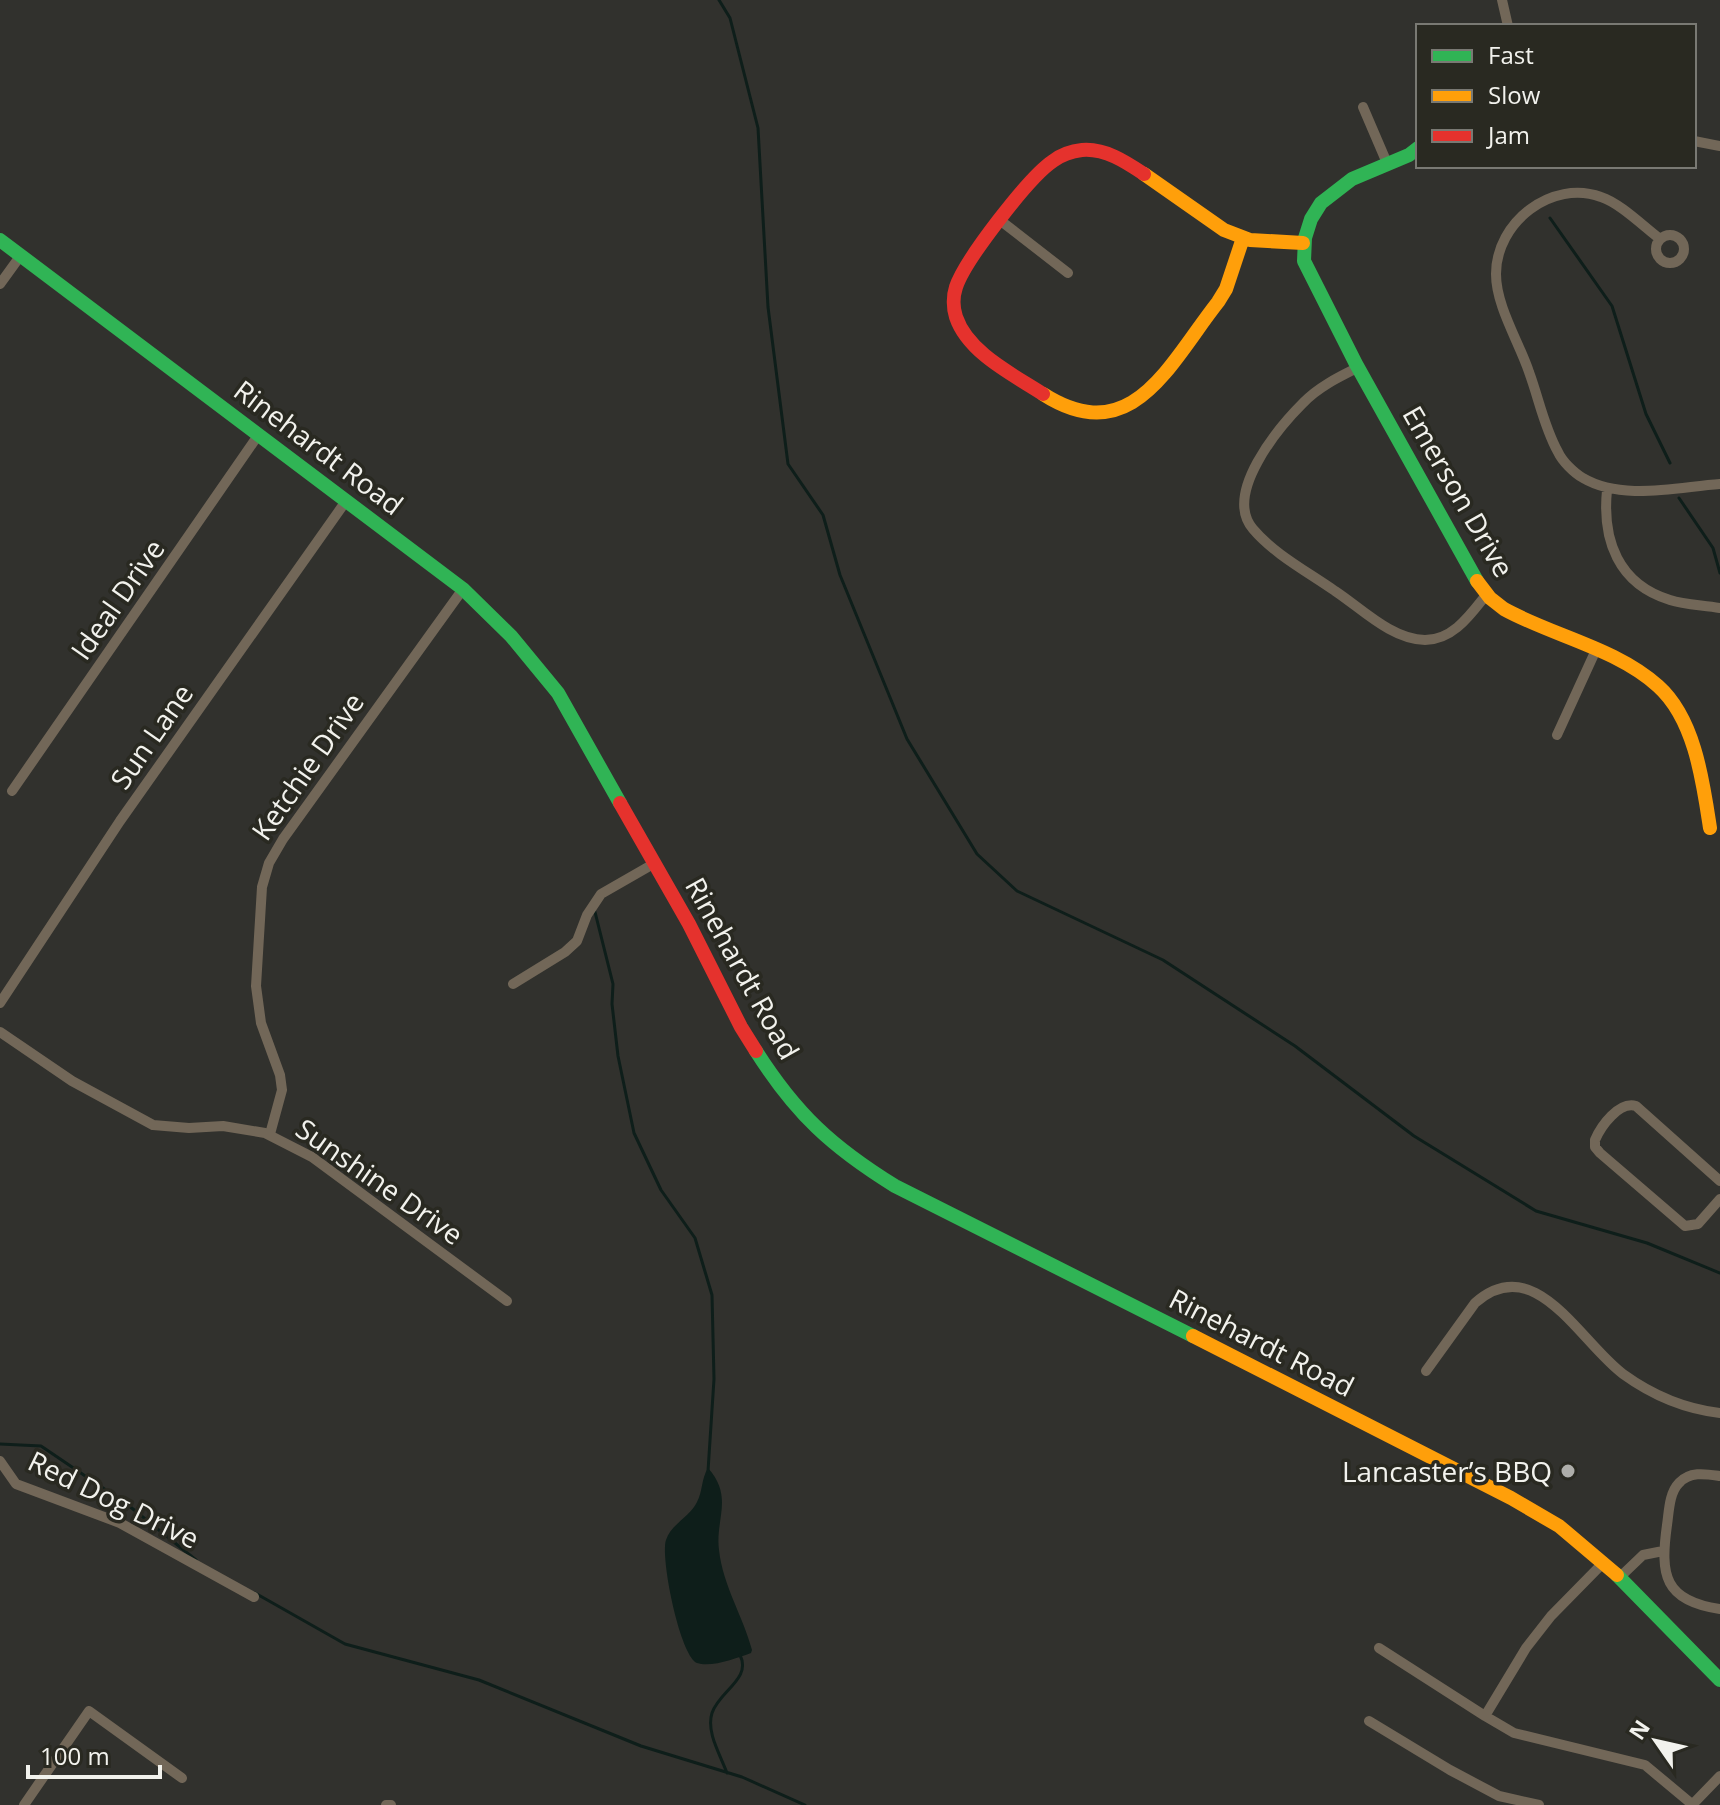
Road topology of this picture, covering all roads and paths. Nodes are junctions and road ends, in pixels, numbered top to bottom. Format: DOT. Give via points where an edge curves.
graph roads {
  1 [pos="1502,0"];
  2 [pos="1508,24"];
  3 [pos="1363,107"];
  4 [pos="1696,141"];
  5 [pos="1720,146"];
  6 [pos="1416,150"];
  7 [pos="1387,163"];
  8 [pos="1001,221"];
  9 [pos="1243,238"];
  10 [pos="1660,239"];
  11 [pos="0,240"];
  12 [pos="1303,243"];
  13 [pos="21,255"];
  14 [pos="1068,273"];
  15 [pos="0,284"];
  16 [pos="1359,367"];
  17 [pos="259,434"];
  18 [pos="1720,484"];
  19 [pos="1607,490"];
  20 [pos="346,501"];
  21 [pos="463,589"];
  22 [pos="1486,595"];
  23 [pos="1720,608"];
  24 [pos="1595,652"];
  25 [pos="1557,735"];
  26 [pos="12,791"];
  27 [pos="1710,828"];
  28 [pos="655,863"];
  29 [pos="513,984"];
  30 [pos="0,1003"];
  31 [pos="0,1032"];
  32 [pos="270,1134"];
  33 [pos="1720,1181"];
  34 [pos="1720,1199"];
  35 [pos="507,1301"];
  36 [pos="1426,1371"];
  37 [pos="1720,1413"];
  38 [pos="0,1461"];
  39 [pos="1720,1476"];
  40 [pos="1663,1551"];
  41 [pos="1604,1562"];
  42 [pos="1620,1577"];
  43 [pos="254,1597"];
  44 [pos="1720,1609"];
  45 [pos="1379,1648"];
  46 [pos="1720,1680"];
  47 [pos="1485,1716"];
  48 [pos="1369,1721"];
  49 [pos="1720,1776"];
  50 [pos="182,1778"];
  51 [pos="24,1805"];
  52 [pos="1539,1805"];
  53 [pos="1692,1805"];
  1 -- 2 [label="street"];
  3 -- 7 [label="street"];
  4 -- 5 [label="street"];
  6 -- 7 [label="street"];
  7 -- 12 [label="street" via="1328,195"];
  8 -- 9 [label="street" via="1053,160 1087,150 1125,163 1199,215"];
  8 -- 9 [label="street" via="962,273 956,287 956,319 972,344 1060,405 1095,415 1133,405 1150,390 1226,289"];
  8 -- 14 [label="street"];
  9 -- 12 [label="street"];
  10 -- 19 [label="street" via="1605,198 1580,191 1533,207 1515,222 1500,246 1496,275 1506,315 1559,455 1579,477"];
  11 -- 13 [label="street, Rinehardt Road"];
  12 -- 16 [label="street, Emerson Drive" via="1304,261"];
  13 -- 15 [label="street"];
  13 -- 17 [label="street, Rinehardt Road"];
  16 -- 22 [label="street, Emerson Drive"];
  16 -- 22 [label="street" via="1303,402 1257,461 1243,500 1252,528 1408,638 1446,635"];
  17 -- 20 [label="street, Rinehardt Road"];
  17 -- 26 [label="street, Ideal Drive"];
  18 -- 19 [label="street"];
  19 -- 23 [label="street" via="1608,538 1623,571 1671,600"];
  20 -- 21 [label="street, Rinehardt Road"];
  20 -- 30 [label="street, Sun Lane" via="120,821"];
  21 -- 28 [label="street, Rinehardt Road" via="558,693"];
  21 -- 32 [label="street, Ketchie Drive" via="269,863 262,887 256,986 261,1023 282,1090"];
  22 -- 24 [label="street, Emerson Drive"];
  24 -- 25 [label="street"];
  24 -- 27 [label="street, Emerson Drive" via="1640,672 1672,700 1694,757"];
  28 -- 29 [label="street" via="601,894 577,941"];
  28 -- 41 [label="street, Rinehardt Road" via="777,1084 849,1157 895,1186 1506,1496 1559,1526"];
  31 -- 32 [label="street, Sunshine Drive" via="72,1081 153,1125 223,1126"];
  32 -- 35 [label="street, Sunshine Drive" via="312,1157"];
  33 -- 34 [label="street" via="1636,1106 1622,1106 1595,1140 1600,1153 1679,1223 1698,1224"];
  36 -- 37 [label="street" via="1483,1296 1503,1286 1528,1287 1547,1298 1625,1375 1684,1406"];
  38 -- 43 [label="street, Red Dog Drive" via="16,1484 120,1523"];
  39 -- 40 [label="street" via="1689,1476 1678,1484"];
  40 -- 42 [label="street" via="1643,1555"];
  40 -- 44 [label="street" via="1663,1567 1675,1590 1696,1606"];
  41 -- 42 [label="street, Rinehardt Road"];
  41 -- 47 [label="street" via="1526,1648"];
  42 -- 46 [label="street, Rinehardt Road"];
  45 -- 47 [label="street"];
  47 -- 53 [label="street" via="1514,1733 1645,1765"];
  48 -- 52 [label="street" via="1499,1796"];
  49 -- 53 [label="street"];
  50 -- 51 [label="street" via="89,1711"];
}
